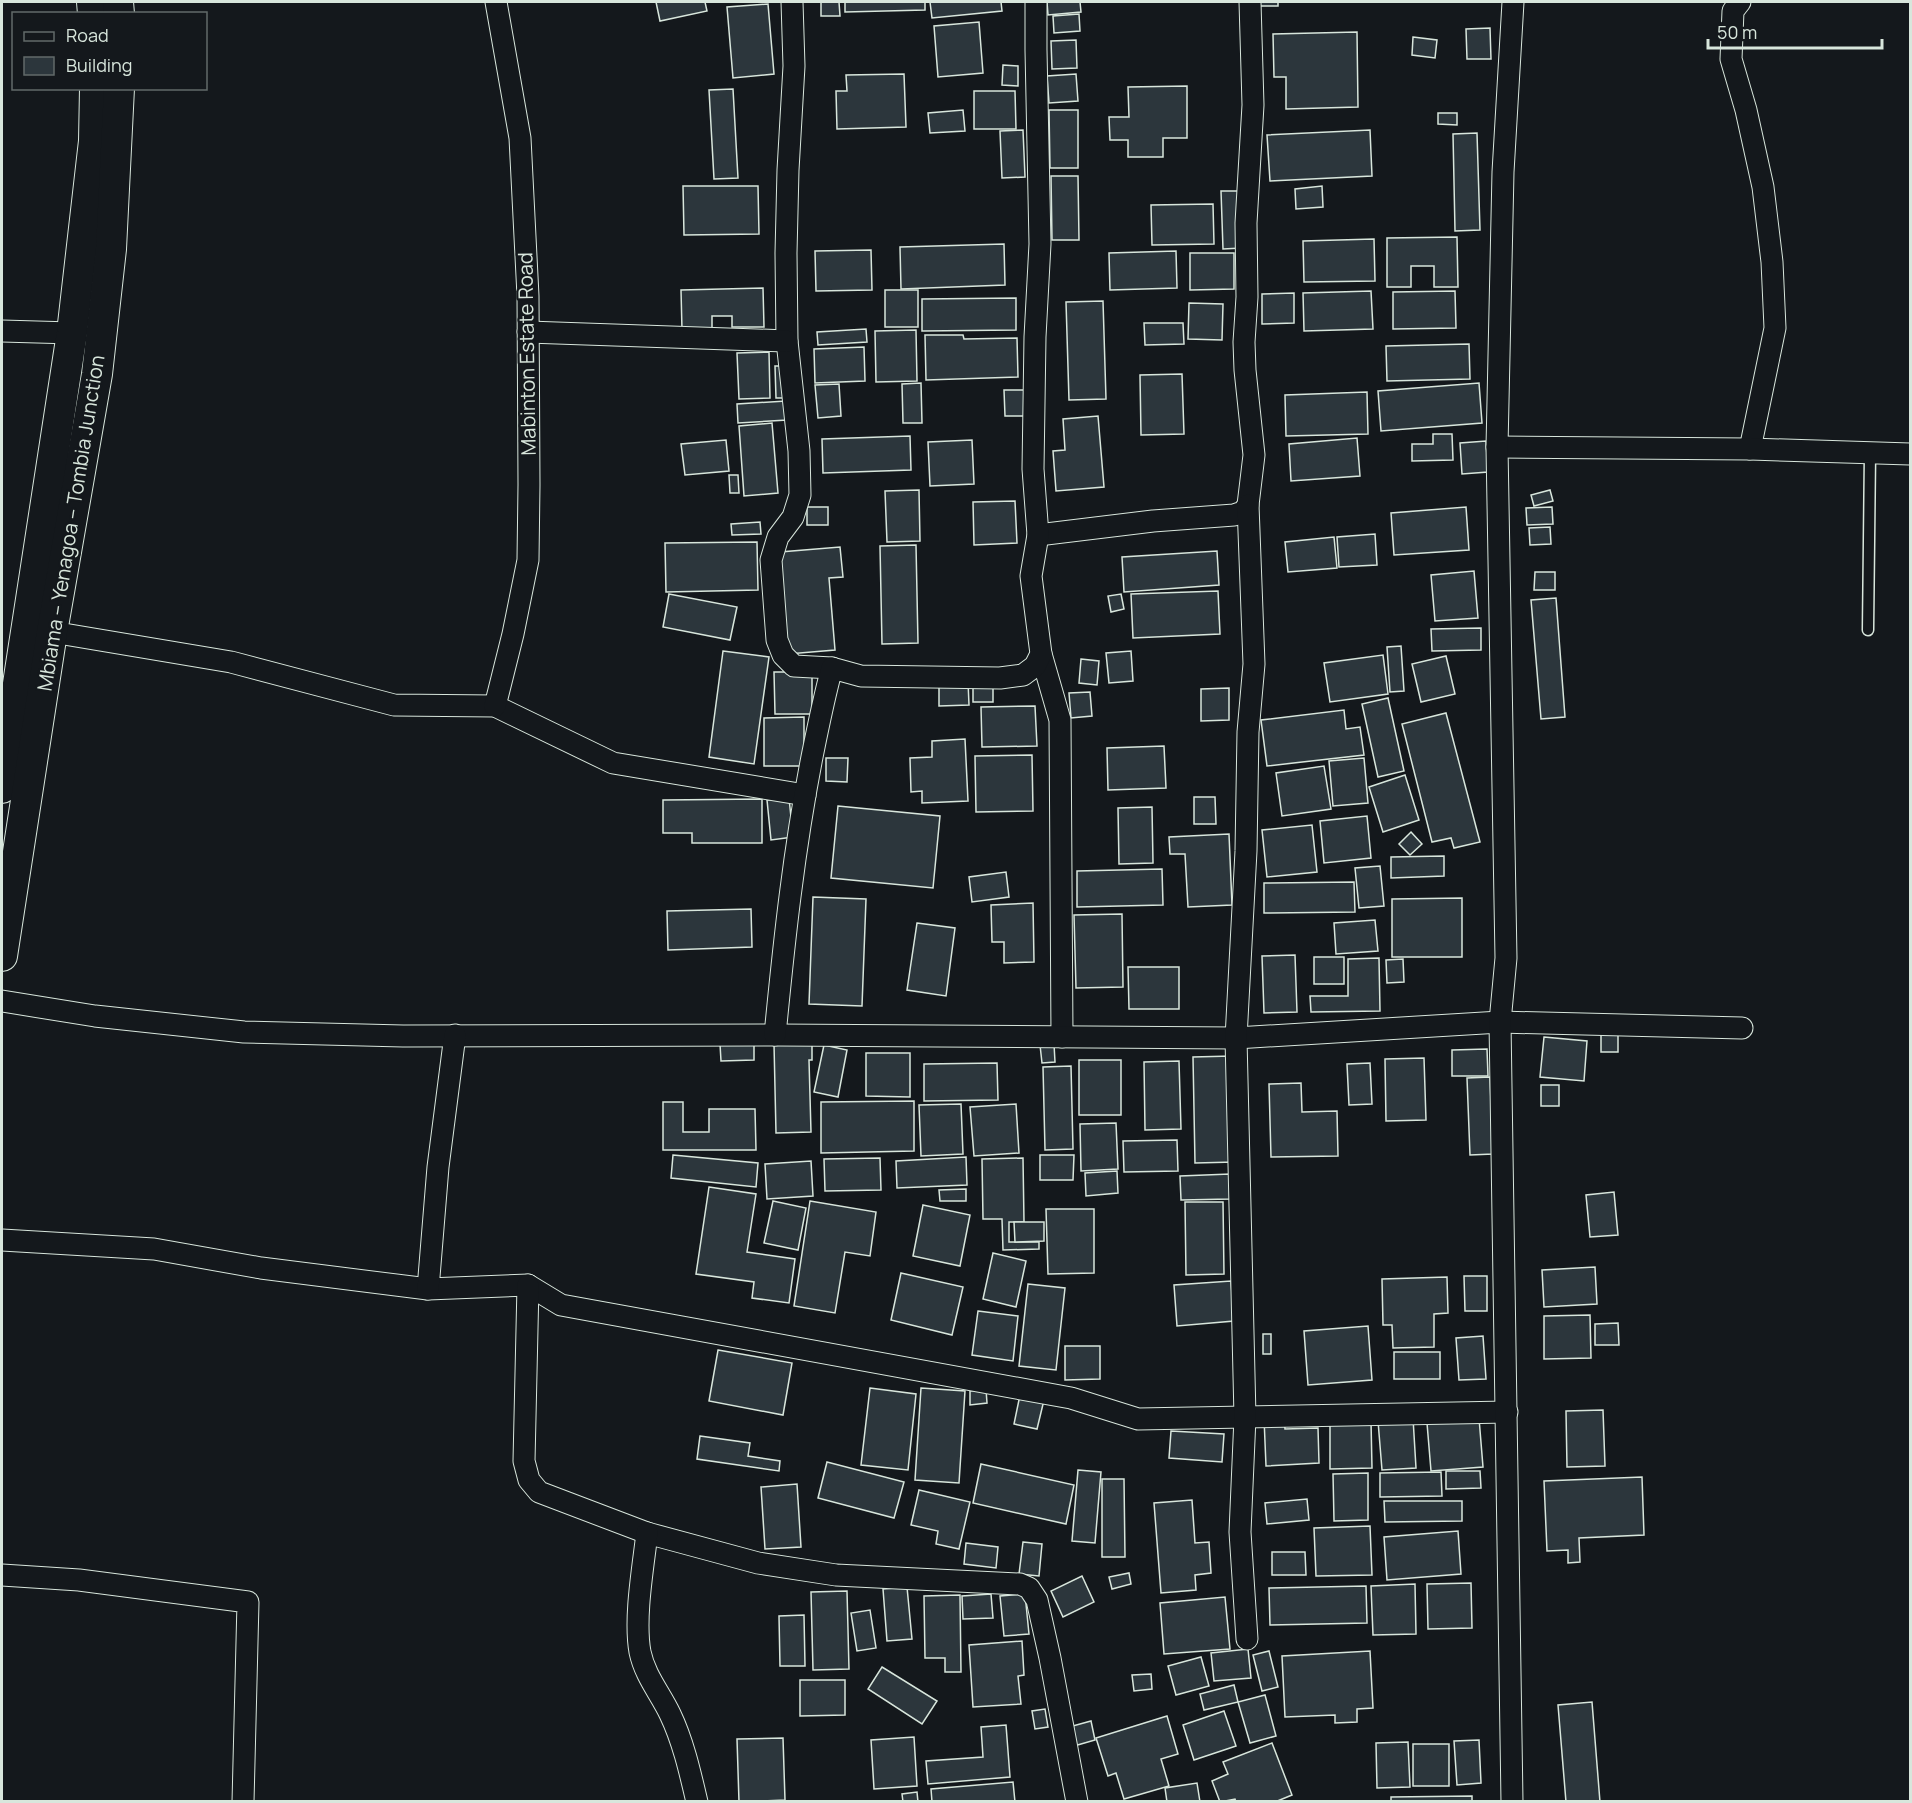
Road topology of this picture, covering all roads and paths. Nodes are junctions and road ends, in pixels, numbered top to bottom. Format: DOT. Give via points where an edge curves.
graph roads {
  1 [pos="496,2"];
  2 [pos="792,2"];
  3 [pos="1036,2"];
  4 [pos="1250,2"];
  5 [pos="1513,2"];
  6 [pos="1740,2"];
  7 [pos="95,90"];
  8 [pos="119,90"];
  9 [pos="2,331"];
  10 [pos="528,332"];
  11 [pos="72,333"];
  12 [pos="787,341"];
  13 [pos="1497,447"];
  14 [pos="1750,449"];
  15 [pos="1870,453"];
  16 [pos="1911,454"];
  17 [pos="1248,505"];
  18 [pos="1038,535"];
  19 [pos="1868,630"];
  20 [pos="52,632"];
  21 [pos="1041,654"];
  22 [pos="832,668"];
  23 [pos="495,706"];
  24 [pos="2,788"];
  25 [pos="805,795"];
  26 [pos="2,956"];
  27 [pos="2,1001"];
  28 [pos="1500,1022"];
  29 [pos="1742,1028"];
  30 [pos="455,1035"];
  31 [pos="775,1035"];
  32 [pos="1062,1037"];
  33 [pos="1236,1038"];
  34 [pos="2,1240"];
  35 [pos="528,1285"];
  36 [pos="428,1289"];
  37 [pos="1507,1412"];
  38 [pos="1245,1417"];
  39 [pos="647,1533"];
  40 [pos="2,1575"];
  41 [pos="1247,1639"];
  42 [pos="243,1802"];
  43 [pos="697,1802"];
  44 [pos="1077,1802"];
  45 [pos="1512,1802"];
  1 -- 10 [label="street, Mabinton Estate Road" via="520,138"];
  2 -- 12 [label="street"];
  3 -- 18 [label="street" via="1040,244 1033,469"];
  4 -- 17 [label="street" via="1253,105 1244,342 1254,455"];
  5 -- 13 [label="street" via="1503,172"];
  6 -- 14 [label="street" via="1733,11 1731,59 1763,187 1775,328"];
  7 -- 11 [label="main road, Mbiama – Yenagoa – Tombia Junction" via="94,141"];
  8 -- 20 [label="main road, Mbiama – Yenagoa – Tombia Junction" via="111,249 97,374"];
  9 -- 11 [label="street"];
  10 -- 12 [label="street"];
  10 -- 23 [label="street, Mabinton Estate Road" via="528,560"];
  11 -- 24 [label="main road, Mbiama – Yenagoa – Tombia Junction"];
  12 -- 22 [label="street" via="800,495 771,560 777,640 783,655 794,666"];
  13 -- 14 [label="street"];
  13 -- 28 [label="street" via="1506,958"];
  14 -- 15 [label="street"];
  15 -- 16 [label="street"];
  15 -- 19 [label="lane"];
  17 -- 18 [label="street" via="1234,515"];
  17 -- 33 [label="street" via="1254,664"];
  18 -- 21 [label="street" via="1031,576"];
  20 -- 23 [label="street" via="231,662 394,705"];
  20 -- 26 [label="main road, Mbiama – Yenagoa – Tombia Junction"];
  21 -- 22 [label="street" via="1035,666 1023,675 1000,678 861,676"];
  21 -- 32 [label="street" via="1060,720"];
  22 -- 25 [label="street"];
  23 -- 25 [label="street" via="613,762"];
  25 -- 31 [label="street" via="786,919"];
  27 -- 30 [label="street" via="95,1016 244,1032"];
  28 -- 29 [label="street"];
  28 -- 33 [label="street"];
  28 -- 37 [label="street"];
  30 -- 31 [label="street"];
  30 -- 36 [label="street"];
  31 -- 32 [label="street"];
  32 -- 33 [label="street"];
  33 -- 38 [label="street"];
  34 -- 36 [label="street" via="154,1248 261,1268"];
  35 -- 36 [label="street"];
  35 -- 38 [label="street" via="561,1305 1071,1398 1138,1419"];
  35 -- 39 [label="street" via="524,1461 529,1480 539,1492 555,1500"];
  37 -- 38 [label="street"];
  37 -- 45 [label="street"];
  38 -- 41 [label="street" via="1240,1532"];
  39 -- 43 [label="street" via="639,1604 640,1651 647,1675 670,1714"];
  39 -- 44 [label="street" via="759,1563 836,1575 1020,1584 1029,1588 1037,1600"];
  40 -- 42 [label="street" via="79,1580 248,1602"];
}
